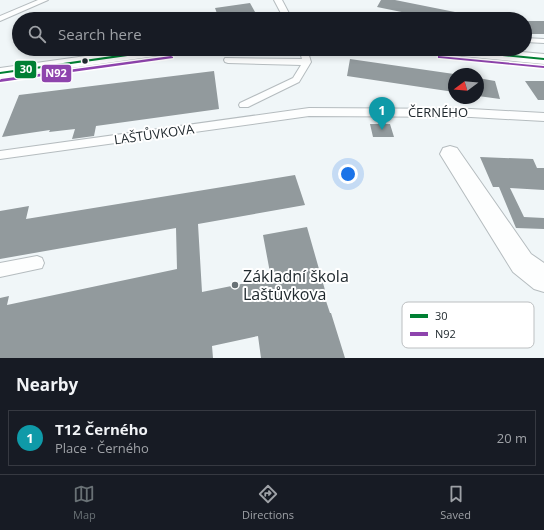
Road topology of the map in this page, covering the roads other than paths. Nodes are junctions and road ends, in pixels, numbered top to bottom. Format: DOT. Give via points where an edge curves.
graph roads {
  1 [pos="44,0"];
  2 [pos="278,0"];
  3 [pos="16,12"];
  4 [pos="284,12"];
  5 [pos="12,14"];
  6 [pos="0,19"];
  7 [pos="532,40"];
  8 [pos="544,41"];
  9 [pos="120,56"];
  10 [pos="305,56"];
  11 [pos="521,56"];
  12 [pos="544,58"];
  13 [pos="228,60"];
  14 [pos="307,62"];
  15 [pos="0,73"];
  16 [pos="244,105"];
  17 [pos="309,112"];
  18 [pos="544,117"];
  19 [pos="450,154"];
  20 [pos="0,155"];
  21 [pos="37,262"];
  22 [pos="0,270"];
  23 [pos="544,279"];
  1 -- 3 [label="lane"];
  2 -- 4 [label="lane"];
  5 -- 6 [label="lane"];
  7 -- 8 [label="lane"];
  9 -- 15 [label="street"];
  10 -- 14 [label="lane"];
  11 -- 12 [label="street"];
  13 -- 14 [label="lane"];
  14 -- 16 [label="lane" via="296,80"];
  17 -- 18 [label="lane, ČERNÉHO" via="471,113"];
  17 -- 20 [label="lane, LAŠTŮVKOVA"];
  19 -- 23 [label="street" via="522,263"];
  21 -- 22 [label="lane"];
}
